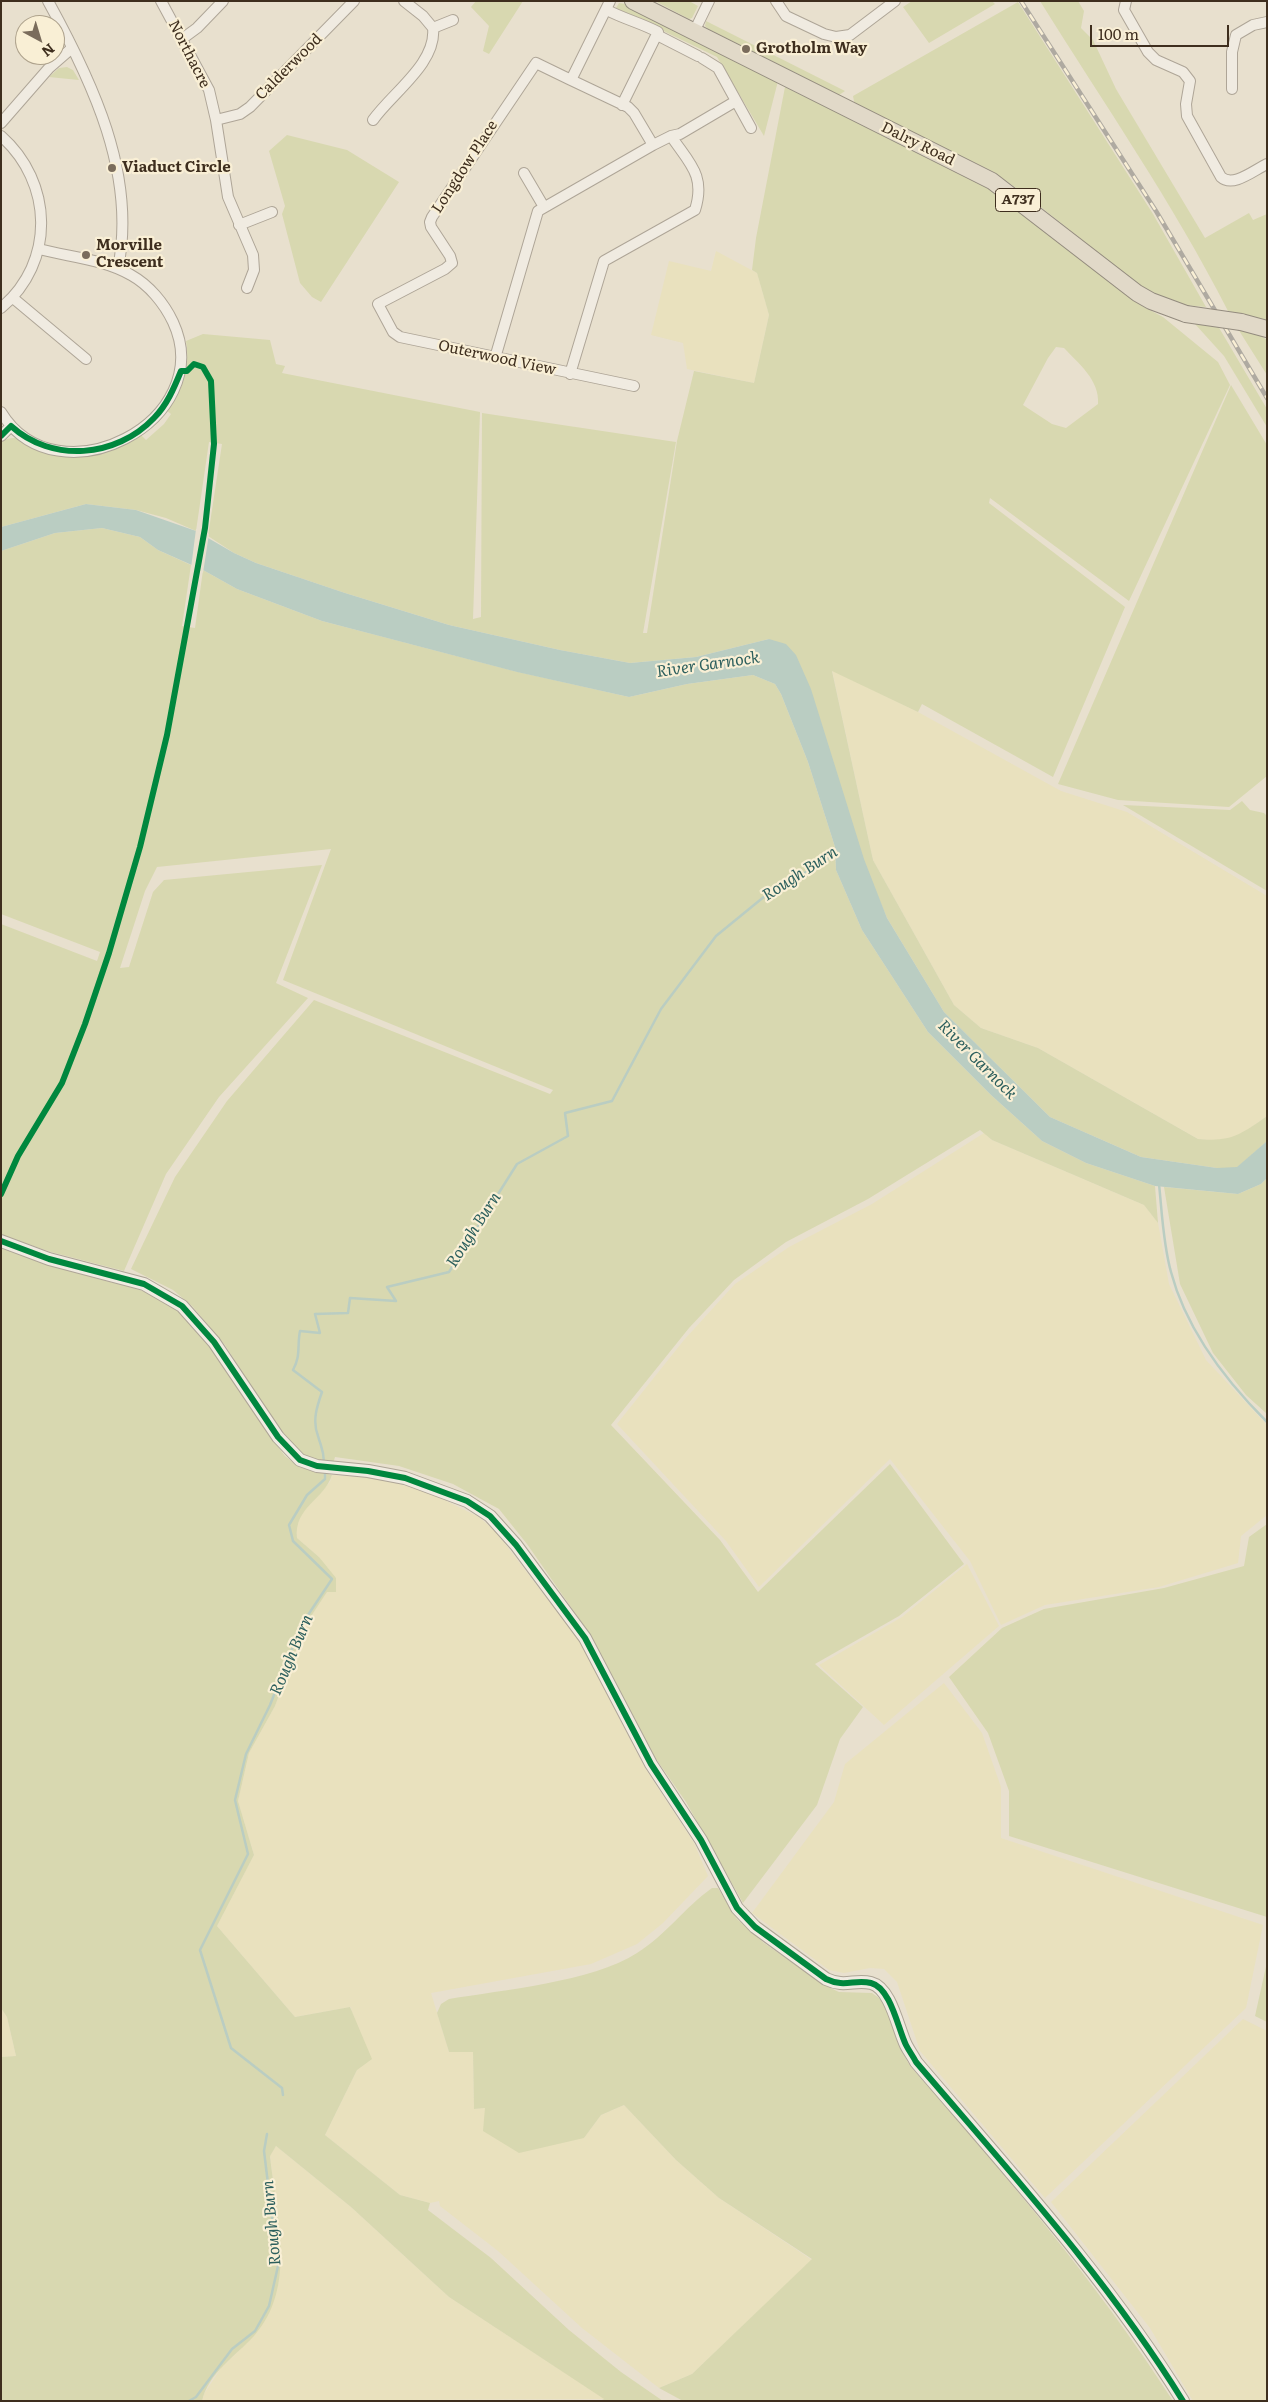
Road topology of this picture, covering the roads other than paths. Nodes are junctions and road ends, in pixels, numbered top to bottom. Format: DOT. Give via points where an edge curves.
graph roads {
  1 [pos="48,1"];
  2 [pos="161,1"];
  3 [pos="223,1"];
  4 [pos="354,1"];
  5 [pos="404,1"];
  6 [pos="633,1"];
  7 [pos="709,1"];
  8 [pos="776,1"];
  9 [pos="895,1"];
  10 [pos="1126,1"];
  11 [pos="609,6"];
  12 [pos="453,20"];
  13 [pos="1267,22"];
  14 [pos="433,28"];
  15 [pos="694,32"];
  16 [pos="657,34"];
  17 [pos="182,40"];
  18 [pos="72,48"];
  19 [pos="571,80"];
  20 [pos="1232,89"];
  21 [pos="736,100"];
  22 [pos="622,105"];
  23 [pos="216,120"];
  24 [pos="373,120"];
  25 [pos="1,123"];
  26 [pos="751,128"];
  27 [pos="1,136"];
  28 [pos="671,136"];
  29 [pos="653,145"];
  30 [pos="1267,164"];
  31 [pos="524,173"];
  32 [pos="544,207"];
  33 [pos="272,212"];
  34 [pos="239,225"];
  35 [pos="39,249"];
  36 [pos="118,268"];
  37 [pos="247,288"];
  38 [pos="13,298"];
  39 [pos="378,304"];
  40 [pos="1,308"];
  41 [pos="1267,329"];
  42 [pos="495,358"];
  43 [pos="86,359"];
  44 [pos="570,374"];
  45 [pos="634,386"];
  46 [pos="1,412"];
  47 [pos="12,426"];
  48 [pos="1,436"];
  49 [pos="1,1240"];
  50 [pos="1183,2401"];
  1 -- 18 [label="street"];
  2 -- 17 [label="street, Northacre"];
  3 -- 17 [label="street"];
  4 -- 23 [label="street, Calderwood" via="250,107 240,114"];
  5 -- 14 [label="street"];
  6 -- 15 [label="highway, Dalry Road / A737"];
  7 -- 15 [label="street"];
  8 -- 9 [label="street" via="786,16 836,37 855,32"];
  10 -- 30 [label="street" via="1124,10 1148,52 1156,60 1183,72 1190,81 1185,110 1220,177 1234,182"];
  11 -- 16 [label="street" via="632,23 638,22"];
  11 -- 19 [label="street"];
  12 -- 14 [label="street"];
  13 -- 20 [label="street" via="1253,25 1236,35 1232,52"];
  14 -- 24 [label="street" via="433,46 427,57"];
  15 -- 41 [label="highway, Dalry Road / A737, bridge" via="992,181 1151,301 1186,314"];
  16 -- 21 [label="street" via="714,64"];
  16 -- 22 [label="street"];
  17 -- 23 [label="street, Northacre" via="209,90"];
  18 -- 25 [label="street" via="49,68"];
  18 -- 36 [label="street" via="91,90 118,169 123,220"];
  19 -- 22 [label="street"];
  19 -- 39 [label="street, Longdow Place" via="536,62 432,216 432,227 452,262 445,269"];
  21 -- 26 [label="street"];
  21 -- 28 [label="street" via="680,134"];
  22 -- 29 [label="street" via="634,113"];
  23 -- 34 [label="street, Northacre" via="228,197"];
  27 -- 35 [label="street" via="22,158 34,186 41,217"];
  28 -- 29 [label="street"];
  28 -- 44 [label="street" via="697,175 699,187 695,210 604,261"];
  29 -- 32 [label="street"];
  31 -- 32 [label="street"];
  32 -- 42 [label="street" via="538,211"];
  33 -- 34 [label="street"];
  34 -- 37 [label="street, Northacre" via="254,263"];
  35 -- 36 [label="street"];
  35 -- 38 [label="street" via="29,276"];
  36 -- 47 [label="street" via="148,287 160,300 175,327 182,354 181,371 166,403 138,432 119,442 87,451 47,447 20,434"];
  38 -- 40 [label="street"];
  38 -- 43 [label="street"];
  39 -- 42 [label="street, Outerwood View" via="392,332 400,338"];
  42 -- 44 [label="street, Outerwood View"];
  44 -- 45 [label="street, Outerwood View"];
  46 -- 47 [label="street"];
  47 -- 48 [label="street"];
  49 -- 50 [label="street" via="49,1259 144,1284 182,1306 214,1342 288,1450 300,1460 317,1466 405,1478 480,1508 499,1526 585,1638 651,1764 701,1840 742,1915 826,1979 838,1985 873,1984 880,1988 916,2062 1128,2317"];
}
